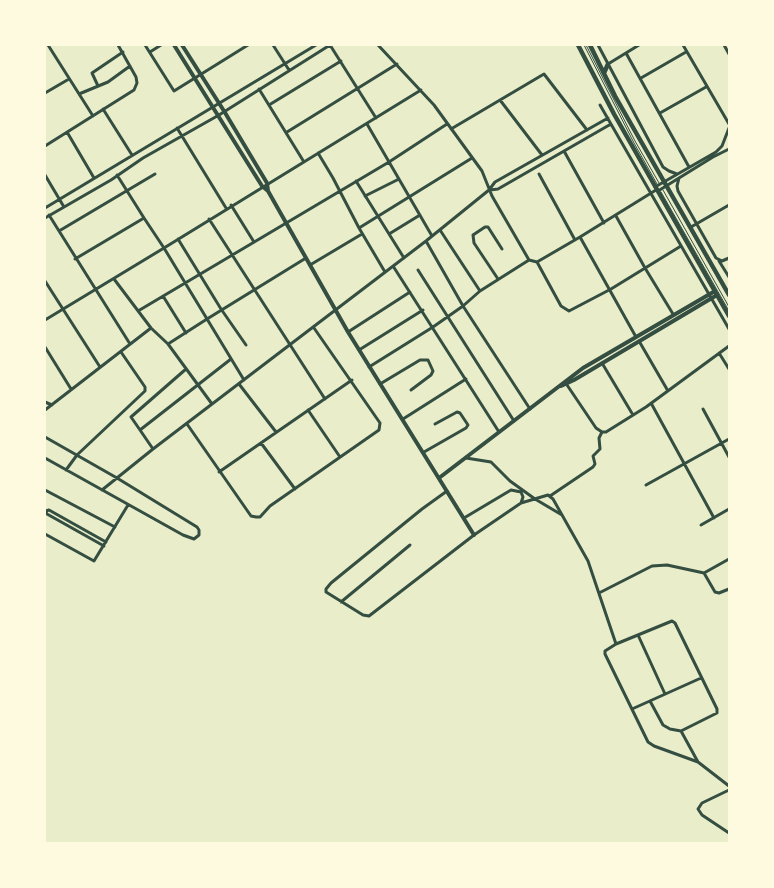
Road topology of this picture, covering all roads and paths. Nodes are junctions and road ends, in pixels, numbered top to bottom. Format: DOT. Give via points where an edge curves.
graph roads {
  1 [pos="48,45"];
  2 [pos="118,45"];
  3 [pos="145,45"];
  4 [pos="161,45"];
  5 [pos="174,45"];
  6 [pos="182,45"];
  7 [pos="248,45"];
  8 [pos="273,45"];
  9 [pos="316,45"];
  10 [pos="330,45"];
  11 [pos="378,45"];
  12 [pos="578,45"];
  13 [pos="585,45"];
  14 [pos="590,45"];
  15 [pos="598,45"];
  16 [pos="639,45"];
  17 [pos="683,45"];
  18 [pos="724,45"];
  19 [pos="123,52"];
  20 [pos="150,52"];
  21 [pos="686,52"];
  22 [pos="626,53"];
  23 [pos="729,54"];
  24 [pos="341,61"];
  25 [pos="285,63"];
  26 [pos="396,64"];
  27 [pos="608,64"];
  28 [pos="131,66"];
  29 [pos="289,70"];
  30 [pos="604,73"];
  31 [pos="201,76"];
  32 [pos="641,78"];
  33 [pos="69,79"];
  34 [pos="196,79"];
  35 [pos="98,86"];
  36 [pos="706,86"];
  37 [pos="358,88"];
  38 [pos="259,89"];
  39 [pos="421,90"];
  40 [pos="45,93"];
  41 [pos="79,94"];
  42 [pos="500,100"];
  43 [pos="220,104"];
  44 [pos="269,105"];
  45 [pos="600,105"];
  46 [pos="214,108"];
  47 [pos="104,109"];
  48 [pos="224,112"];
  49 [pos="660,113"];
  50 [pos="614,114"];
  51 [pos="219,115"];
  52 [pos="92,116"];
  53 [pos="376,118"];
  54 [pos="608,118"];
  55 [pos="367,124"];
  56 [pos="447,124"];
  57 [pos="611,124"];
  58 [pos="729,124"];
  59 [pos="178,128"];
  60 [pos="729,128"];
  61 [pos="451,129"];
  62 [pos="587,130"];
  63 [pos="67,132"];
  64 [pos="286,132"];
  65 [pos="182,136"];
  66 [pos="45,146"];
  67 [pos="729,149"];
  68 [pos="564,151"];
  69 [pos="318,153"];
  70 [pos="132,155"];
  71 [pos="542,155"];
  72 [pos="472,158"];
  73 [pos="304,162"];
  74 [pos="389,162"];
  75 [pos="689,167"];
  76 [pos="155,174"];
  77 [pos="539,174"];
  78 [pos="45,175"];
  79 [pos="117,175"];
  80 [pos="678,176"];
  81 [pos="94,178"];
  82 [pos="399,179"];
  83 [pos="356,181"];
  84 [pos="267,183"];
  85 [pos="667,183"];
  86 [pos="262,186"];
  87 [pos="658,188"];
  88 [pos="490,190"];
  89 [pos="126,191"];
  90 [pos="268,191"];
  91 [pos="339,191"];
  92 [pos="651,193"];
  93 [pos="365,196"];
  94 [pos="409,197"];
  95 [pos="59,200"];
  96 [pos="729,205"];
  97 [pos="231,206"];
  98 [pos="64,207"];
  99 [pos="45,208"];
  100 [pos="226,208"];
  101 [pos="49,215"];
  102 [pos="420,215"];
  103 [pos="378,216"];
  104 [pos="616,216"];
  105 [pos="45,218"];
  106 [pos="144,218"];
  107 [pos="209,219"];
  108 [pos="286,223"];
  109 [pos="604,223"];
  110 [pos="697,224"];
  111 [pos="691,227"];
  112 [pos="358,228"];
  113 [pos="440,230"];
  114 [pos="59,231"];
  115 [pos="362,234"];
  116 [pos="389,234"];
  117 [pos="432,236"];
  118 [pos="580,237"];
  119 [pos="178,239"];
  120 [pos="575,240"];
  121 [pos="426,241"];
  122 [pos="254,242"];
  123 [pos="681,246"];
  124 [pos="164,248"];
  125 [pos="502,250"];
  126 [pos="232,255"];
  127 [pos="306,258"];
  128 [pos="404,258"];
  129 [pos="729,258"];
  130 [pos="76,259"];
  131 [pos="529,260"];
  132 [pos="719,261"];
  133 [pos="537,262"];
  134 [pos="310,265"];
  135 [pos="393,266"];
  136 [pos="645,268"];
  137 [pos="418,270"];
  138 [pos="385,272"];
  139 [pos="200,274"];
  140 [pos="729,278"];
  141 [pos="114,279"];
  142 [pos="498,279"];
  143 [pos="45,281"];
  144 [pos="185,283"];
  145 [pos="254,289"];
  146 [pos="611,289"];
  147 [pos="95,290"];
  148 [pos="480,291"];
  149 [pos="410,292"];
  150 [pos="716,293"];
  151 [pos="729,295"];
  152 [pos="163,296"];
  153 [pos="710,296"];
  154 [pos="463,306"];
  155 [pos="729,307"];
  156 [pos="63,309"];
  157 [pos="221,310"];
  158 [pos="336,310"];
  159 [pos="423,310"];
  160 [pos="138,311"];
  161 [pos="729,311"];
  162 [pos="673,314"];
  163 [pos="729,316"];
  164 [pos="447,317"];
  165 [pos="207,318"];
  166 [pos="45,320"];
  167 [pos="314,327"];
  168 [pos="433,327"];
  169 [pos="151,328"];
  170 [pos="729,329"];
  171 [pos="186,332"];
  172 [pos="348,332"];
  173 [pos="638,339"];
  174 [pos="130,344"];
  175 [pos="168,344"];
  176 [pos="246,345"];
  177 [pos="291,346"];
  178 [pos="729,346"];
  179 [pos="45,347"];
  180 [pos="359,350"];
  181 [pos="121,352"];
  182 [pos="719,353"];
  183 [pos="231,359"];
  184 [pos="602,363"];
  185 [pos="100,367"];
  186 [pos="369,367"];
  187 [pos="186,370"];
  188 [pos="729,370"];
  189 [pos="466,379"];
  190 [pos="244,380"];
  191 [pos="352,380"];
  192 [pos="565,383"];
  193 [pos="197,384"];
  194 [pos="239,384"];
  195 [pos="380,384"];
  196 [pos="71,389"];
  197 [pos="411,390"];
  198 [pos="668,391"];
  199 [pos="325,399"];
  200 [pos="45,402"];
  201 [pos="651,403"];
  202 [pos="212,404"];
  203 [pos="52,405"];
  204 [pos="703,409"];
  205 [pos="45,410"];
  206 [pos="308,410"];
  207 [pos="530,410"];
  208 [pos="633,415"];
  209 [pos="403,418"];
  210 [pos="514,422"];
  211 [pos="187,424"];
  212 [pos="435,424"];
  213 [pos="140,430"];
  214 [pos="276,432"];
  215 [pos="602,432"];
  216 [pos="500,433"];
  217 [pos="45,437"];
  218 [pos="729,439"];
  219 [pos="260,443"];
  220 [pos="722,443"];
  221 [pos="153,449"];
  222 [pos="424,452"];
  223 [pos="77,455"];
  224 [pos="729,457"];
  225 [pos="45,458"];
  226 [pos="340,458"];
  227 [pos="466,458"];
  228 [pos="684,464"];
  229 [pos="66,470"];
  230 [pos="220,472"];
  231 [pos="117,478"];
  232 [pos="439,478"];
  233 [pos="646,485"];
  234 [pos="295,489"];
  235 [pos="45,490"];
  236 [pos="102,490"];
  237 [pos="447,491"];
  238 [pos="550,496"];
  239 [pos="535,499"];
  240 [pos="521,503"];
  241 [pos="128,505"];
  242 [pos="729,509"];
  243 [pos="46,510"];
  244 [pos="563,515"];
  245 [pos="464,518"];
  246 [pos="714,518"];
  247 [pos="701,525"];
  248 [pos="115,527"];
  249 [pos="45,534"];
  250 [pos="474,535"];
  251 [pos="106,542"];
  252 [pos="410,545"];
  253 [pos="104,546"];
  254 [pos="729,559"];
  255 [pos="704,573"];
  256 [pos="729,589"];
  257 [pos="599,593"];
  258 [pos="341,602"];
  259 [pos="638,635"];
  260 [pos="616,644"];
  261 [pos="701,678"];
  262 [pos="665,694"];
  263 [pos="650,700"];
  264 [pos="632,709"];
  265 [pos="681,731"];
  266 [pos="698,762"];
  267 [pos="729,786"];
  268 [pos="729,790"];
  269 [pos="729,833"];
  1 -- 33 [label="street"];
  2 -- 19 [label="street"];
  3 -- 20 [label="street"];
  4 -- 20 [label="street"];
  5 -- 34 [label="street"];
  6 -- 31 [label="street"];
  7 -- 31 [label="street"];
  8 -- 25 [label="street"];
  9 -- 25 [label="street"];
  10 -- 24 [label="street"];
  10 -- 29 [label="street"];
  11 -- 26 [label="street"];
  12 -- 50 [label="main road"];
  13 -- 87 [label="lane"];
  14 -- 30 [label="main road"];
  15 -- 27 [label="street"];
  16 -- 22 [label="street"];
  17 -- 21 [label="street"];
  18 -- 23 [label="street"];
  19 -- 28 [label="street"];
  19 -- 35 [label="street" via="92,73"];
  20 -- 34 [label="street" via="174,91"];
  21 -- 32 [label="street"];
  21 -- 36 [label="street"];
  22 -- 27 [label="street"];
  22 -- 32 [label="street"];
  24 -- 37 [label="street"];
  24 -- 44 [label="street"];
  25 -- 29 [label="street"];
  25 -- 43 [label="street"];
  26 -- 37 [label="street"];
  26 -- 39 [label="street"];
  27 -- 30 [label="main road"];
  27 -- 80 [label="street" via="663,166"];
  28 -- 35 [label="street"];
  28 -- 47 [label="street" via="137,80 134,90"];
  29 -- 38 [label="street"];
  30 -- 85 [label="main road"];
  31 -- 34 [label="street"];
  31 -- 43 [label="street"];
  32 -- 49 [label="street"];
  33 -- 40 [label="street"];
  33 -- 41 [label="street"];
  34 -- 46 [label="street"];
  35 -- 41 [label="street"];
  36 -- 49 [label="street"];
  36 -- 58 [label="street"];
  37 -- 53 [label="street"];
  37 -- 64 [label="street"];
  38 -- 44 [label="street"];
  38 -- 48 [label="street"];
  39 -- 53 [label="street"];
  39 -- 56 [label="street"];
  41 -- 52 [label="street"];
  42 -- 61 [label="street"];
  42 -- 62 [label="street" via="546,75"];
  42 -- 71 [label="street"];
  43 -- 46 [label="street"];
  43 -- 48 [label="street"];
  44 -- 64 [label="street"];
  45 -- 54 [label="street"];
  46 -- 51 [label="street"];
  46 -- 59 [label="street"];
  47 -- 52 [label="street"];
  47 -- 70 [label="street"];
  48 -- 51 [label="street"];
  48 -- 84 [label="street"];
  49 -- 75 [label="street"];
  50 -- 54 [label="main road"];
  50 -- 87 [label="main road"];
  51 -- 65 [label="street"];
  51 -- 86 [label="street"];
  52 -- 63 [label="street"];
  53 -- 55 [label="street"];
  54 -- 57 [label="street"];
  54 -- 62 [label="street"];
  55 -- 69 [label="street"];
  55 -- 74 [label="street"];
  56 -- 61 [label="street"];
  56 -- 74 [label="street"];
  57 -- 68 [label="street"];
  57 -- 92 [label="street"];
  59 -- 65 [label="street"];
  59 -- 70 [label="street"];
  60 -- 75 [label="street" via="719,150"];
  61 -- 72 [label="street"];
  62 -- 71 [label="street"];
  63 -- 66 [label="street"];
  63 -- 81 [label="street"];
  64 -- 73 [label="street"];
  65 -- 79 [label="street"];
  65 -- 100 [label="street"];
  67 -- 80 [label="street"];
  68 -- 88 [label="street" via="498,189"];
  68 -- 109 [label="street"];
  69 -- 73 [label="street"];
  69 -- 91 [label="street"];
  70 -- 81 [label="street"];
  71 -- 88 [label="street" via="496,182"];
  72 -- 88 [label="street"];
  72 -- 94 [label="street"];
  73 -- 84 [label="street"];
  74 -- 82 [label="street"];
  74 -- 83 [label="street"];
  75 -- 80 [label="street"];
  76 -- 89 [label="street"];
  77 -- 120 [label="street"];
  78 -- 95 [label="street"];
  79 -- 89 [label="street"];
  79 -- 98 [label="street"];
  80 -- 85 [label="street"];
  80 -- 110 [label="street" via="677,189"];
  81 -- 95 [label="street"];
  82 -- 93 [label="street"];
  82 -- 94 [label="street"];
  83 -- 91 [label="street"];
  83 -- 93 [label="street"];
  84 -- 86 [label="street"];
  84 -- 90 [label="street"];
  85 -- 87 [label="street"];
  85 -- 111 [label="main road"];
  86 -- 90 [label="street"];
  86 -- 97 [label="street"];
  87 -- 92 [label="street"];
  87 -- 150 [label="main road"];
  87 -- 155 [label="lane"];
  87 -- 161 [label="lane"];
  88 -- 113 [label="street"];
  88 -- 131 [label="street"];
  89 -- 106 [label="street"];
  89 -- 114 [label="street"];
  90 -- 108 [label="street"];
  91 -- 108 [label="street"];
  91 -- 112 [label="street"];
  92 -- 104 [label="street"];
  92 -- 123 [label="street"];
  93 -- 103 [label="street"];
  94 -- 102 [label="street"];
  94 -- 103 [label="street"];
  95 -- 98 [label="street"];
  95 -- 99 [label="street"];
  96 -- 110 [label="street"];
  97 -- 100 [label="street"];
  97 -- 122 [label="street"];
  98 -- 101 [label="street"];
  100 -- 107 [label="street"];
  101 -- 105 [label="street"];
  101 -- 114 [label="street"];
  102 -- 116 [label="street"];
  102 -- 117 [label="street"];
  103 -- 112 [label="street"];
  103 -- 116 [label="street"];
  104 -- 109 [label="street"];
  104 -- 136 [label="street"];
  106 -- 124 [label="street"];
  106 -- 130 [label="street"];
  107 -- 119 [label="street"];
  107 -- 126 [label="street"];
  108 -- 122 [label="street"];
  108 -- 127 [label="street"];
  109 -- 118 [label="street"];
  110 -- 111 [label="street"];
  110 -- 132 [label="street"];
  111 -- 151 [label="main road"];
  112 -- 115 [label="street"];
  113 -- 117 [label="street"];
  113 -- 148 [label="street"];
  114 -- 130 [label="street"];
  115 -- 134 [label="street"];
  115 -- 138 [label="street"];
  116 -- 128 [label="street"];
  117 -- 121 [label="street"];
  118 -- 120 [label="street"];
  118 -- 146 [label="street"];
  119 -- 124 [label="street"];
  119 -- 139 [label="street"];
  120 -- 133 [label="street"];
  121 -- 128 [label="street"];
  121 -- 154 [label="street"];
  122 -- 126 [label="street"];
  123 -- 136 [label="street"];
  123 -- 153 [label="street"];
  124 -- 141 [label="street"];
  124 -- 144 [label="street"];
  125 -- 142 [label="street" via="488,227 473,235 474,243"];
  126 -- 139 [label="street"];
  126 -- 145 [label="street"];
  127 -- 134 [label="street"];
  127 -- 145 [label="street"];
  128 -- 135 [label="street"];
  129 -- 132 [label="street"];
  130 -- 147 [label="street"];
  131 -- 133 [label="street"];
  131 -- 142 [label="street"];
  132 -- 140 [label="street"];
  133 -- 146 [label="street" via="566,310 572,310"];
  134 -- 158 [label="street"];
  135 -- 138 [label="street"];
  135 -- 149 [label="street"];
  136 -- 146 [label="street"];
  136 -- 162 [label="street"];
  137 -- 164 [label="street"];
  138 -- 158 [label="street"];
  139 -- 144 [label="street"];
  139 -- 157 [label="street"];
  141 -- 147 [label="street"];
  141 -- 160 [label="street"];
  142 -- 148 [label="street"];
  143 -- 156 [label="street"];
  144 -- 152 [label="street"];
  144 -- 165 [label="street"];
  145 -- 157 [label="street"];
  145 -- 177 [label="street"];
  146 -- 173 [label="street"];
  147 -- 156 [label="street"];
  147 -- 174 [label="street"];
  148 -- 154 [label="street"];
  149 -- 159 [label="street"];
  149 -- 172 [label="street"];
  150 -- 153 [label="street"];
  150 -- 163 [label="main road"];
  152 -- 160 [label="street"];
  152 -- 171 [label="street"];
  153 -- 162 [label="street"];
  153 -- 170 [label="street"];
  153 -- 173 [label="street"];
  154 -- 164 [label="street"];
  154 -- 207 [label="street"];
  156 -- 166 [label="street"];
  156 -- 185 [label="street"];
  157 -- 165 [label="street"];
  157 -- 176 [label="street"];
  158 -- 167 [label="street"];
  158 -- 172 [label="street"];
  159 -- 168 [label="street"];
  159 -- 180 [label="street"];
  160 -- 169 [label="street"];
  162 -- 173 [label="street"];
  164 -- 168 [label="street"];
  164 -- 210 [label="street"];
  165 -- 171 [label="street"];
  165 -- 183 [label="street"];
  167 -- 177 [label="street"];
  167 -- 191 [label="street"];
  168 -- 186 [label="street"];
  168 -- 189 [label="street"];
  169 -- 174 [label="street"];
  169 -- 175 [label="street"];
  171 -- 175 [label="street"];
  172 -- 180 [label="street"];
  173 -- 184 [label="street"];
  173 -- 192 [label="street" via="584,368"];
  173 -- 198 [label="street"];
  174 -- 181 [label="street"];
  175 -- 187 [label="street"];
  177 -- 190 [label="street"];
  177 -- 199 [label="street"];
  178 -- 182 [label="street"];
  179 -- 196 [label="street"];
  180 -- 186 [label="street"];
  181 -- 185 [label="street"];
  181 -- 223 [label="street" via="145,391"];
  182 -- 188 [label="street"];
  182 -- 198 [label="street"];
  183 -- 190 [label="street"];
  183 -- 193 [label="street"];
  184 -- 192 [label="street"];
  184 -- 208 [label="street"];
  185 -- 196 [label="street"];
  186 -- 195 [label="street"];
  187 -- 193 [label="street"];
  187 -- 213 [label="street" via="132,416"];
  189 -- 209 [label="street"];
  189 -- 216 [label="street"];
  190 -- 194 [label="street"];
  191 -- 199 [label="street"];
  191 -- 226 [label="street" via="380,426"];
  192 -- 207 [label="street"];
  192 -- 215 [label="street"];
  193 -- 202 [label="street"];
  193 -- 213 [label="street"];
  194 -- 202 [label="street"];
  194 -- 214 [label="street"];
  195 -- 197 [label="street" via="420,360 428,360 431,375"];
  195 -- 209 [label="street"];
  196 -- 203 [label="street"];
  198 -- 201 [label="street"];
  199 -- 206 [label="street"];
  200 -- 203 [label="street"];
  201 -- 208 [label="street"];
  201 -- 228 [label="street"];
  202 -- 211 [label="street"];
  203 -- 205 [label="street"];
  204 -- 220 [label="street"];
  206 -- 214 [label="street"];
  206 -- 226 [label="street"];
  207 -- 210 [label="street"];
  208 -- 215 [label="street" via="610,431"];
  209 -- 222 [label="street"];
  210 -- 216 [label="street"];
  211 -- 221 [label="street"];
  211 -- 230 [label="street"];
  212 -- 222 [label="street" via="457,412 468,423 466,428"];
  213 -- 221 [label="street"];
  214 -- 219 [label="street"];
  215 -- 238 [label="street" via="600,449 593,456 595,464"];
  216 -- 227 [label="street"];
  217 -- 223 [label="street"];
  218 -- 220 [label="street"];
  219 -- 230 [label="street"];
  219 -- 234 [label="street"];
  220 -- 224 [label="street"];
  220 -- 228 [label="street"];
  221 -- 231 [label="street"];
  222 -- 232 [label="street"];
  223 -- 229 [label="street"];
  223 -- 231 [label="street"];
  225 -- 229 [label="street"];
  226 -- 234 [label="street"];
  227 -- 232 [label="street"];
  227 -- 239 [label="street" via="492,462 510,481"];
  228 -- 233 [label="street"];
  228 -- 246 [label="street"];
  229 -- 236 [label="street"];
  230 -- 234 [label="street" via="254,517 260,517"];
  231 -- 236 [label="street"];
  231 -- 241 [label="street" via="197,527 199,535 190,538"];
  232 -- 237 [label="street"];
  235 -- 248 [label="street"];
  236 -- 241 [label="street"];
  237 -- 245 [label="street"];
  237 -- 258 [label="street" via="327,586 327,594"];
  238 -- 239 [label="street"];
  238 -- 244 [label="street"];
  239 -- 240 [label="street"];
  239 -- 244 [label="street"];
  240 -- 245 [label="street" via="522,494 511,490"];
  240 -- 250 [label="street"];
  241 -- 248 [label="street"];
  242 -- 246 [label="street"];
  243 -- 251 [label="street"];
  243 -- 253 [label="street" via="47,514"];
  244 -- 257 [label="street" via="588,562"];
  245 -- 250 [label="street"];
  246 -- 247 [label="street"];
  248 -- 251 [label="street"];
  249 -- 253 [label="street" via="92,561"];
  250 -- 258 [label="street" via="371,616 363,616"];
  251 -- 253 [label="street"];
  252 -- 258 [label="street"];
  254 -- 255 [label="street"];
  255 -- 256 [label="street" via="715,592"];
  255 -- 257 [label="street" via="658,564"];
  257 -- 260 [label="street"];
  259 -- 260 [label="street"];
  259 -- 261 [label="street" via="674,621"];
  259 -- 262 [label="street"];
  260 -- 264 [label="street" via="605,654"];
  261 -- 262 [label="street"];
  261 -- 265 [label="street" via="717,713"];
  262 -- 263 [label="street"];
  263 -- 264 [label="street"];
  263 -- 265 [label="street" via="664,727"];
  264 -- 266 [label="street" via="651,744"];
  265 -- 266 [label="street"];
  266 -- 267 [label="street"];
  268 -- 269 [label="street" via="702,803 698,809"];
}
